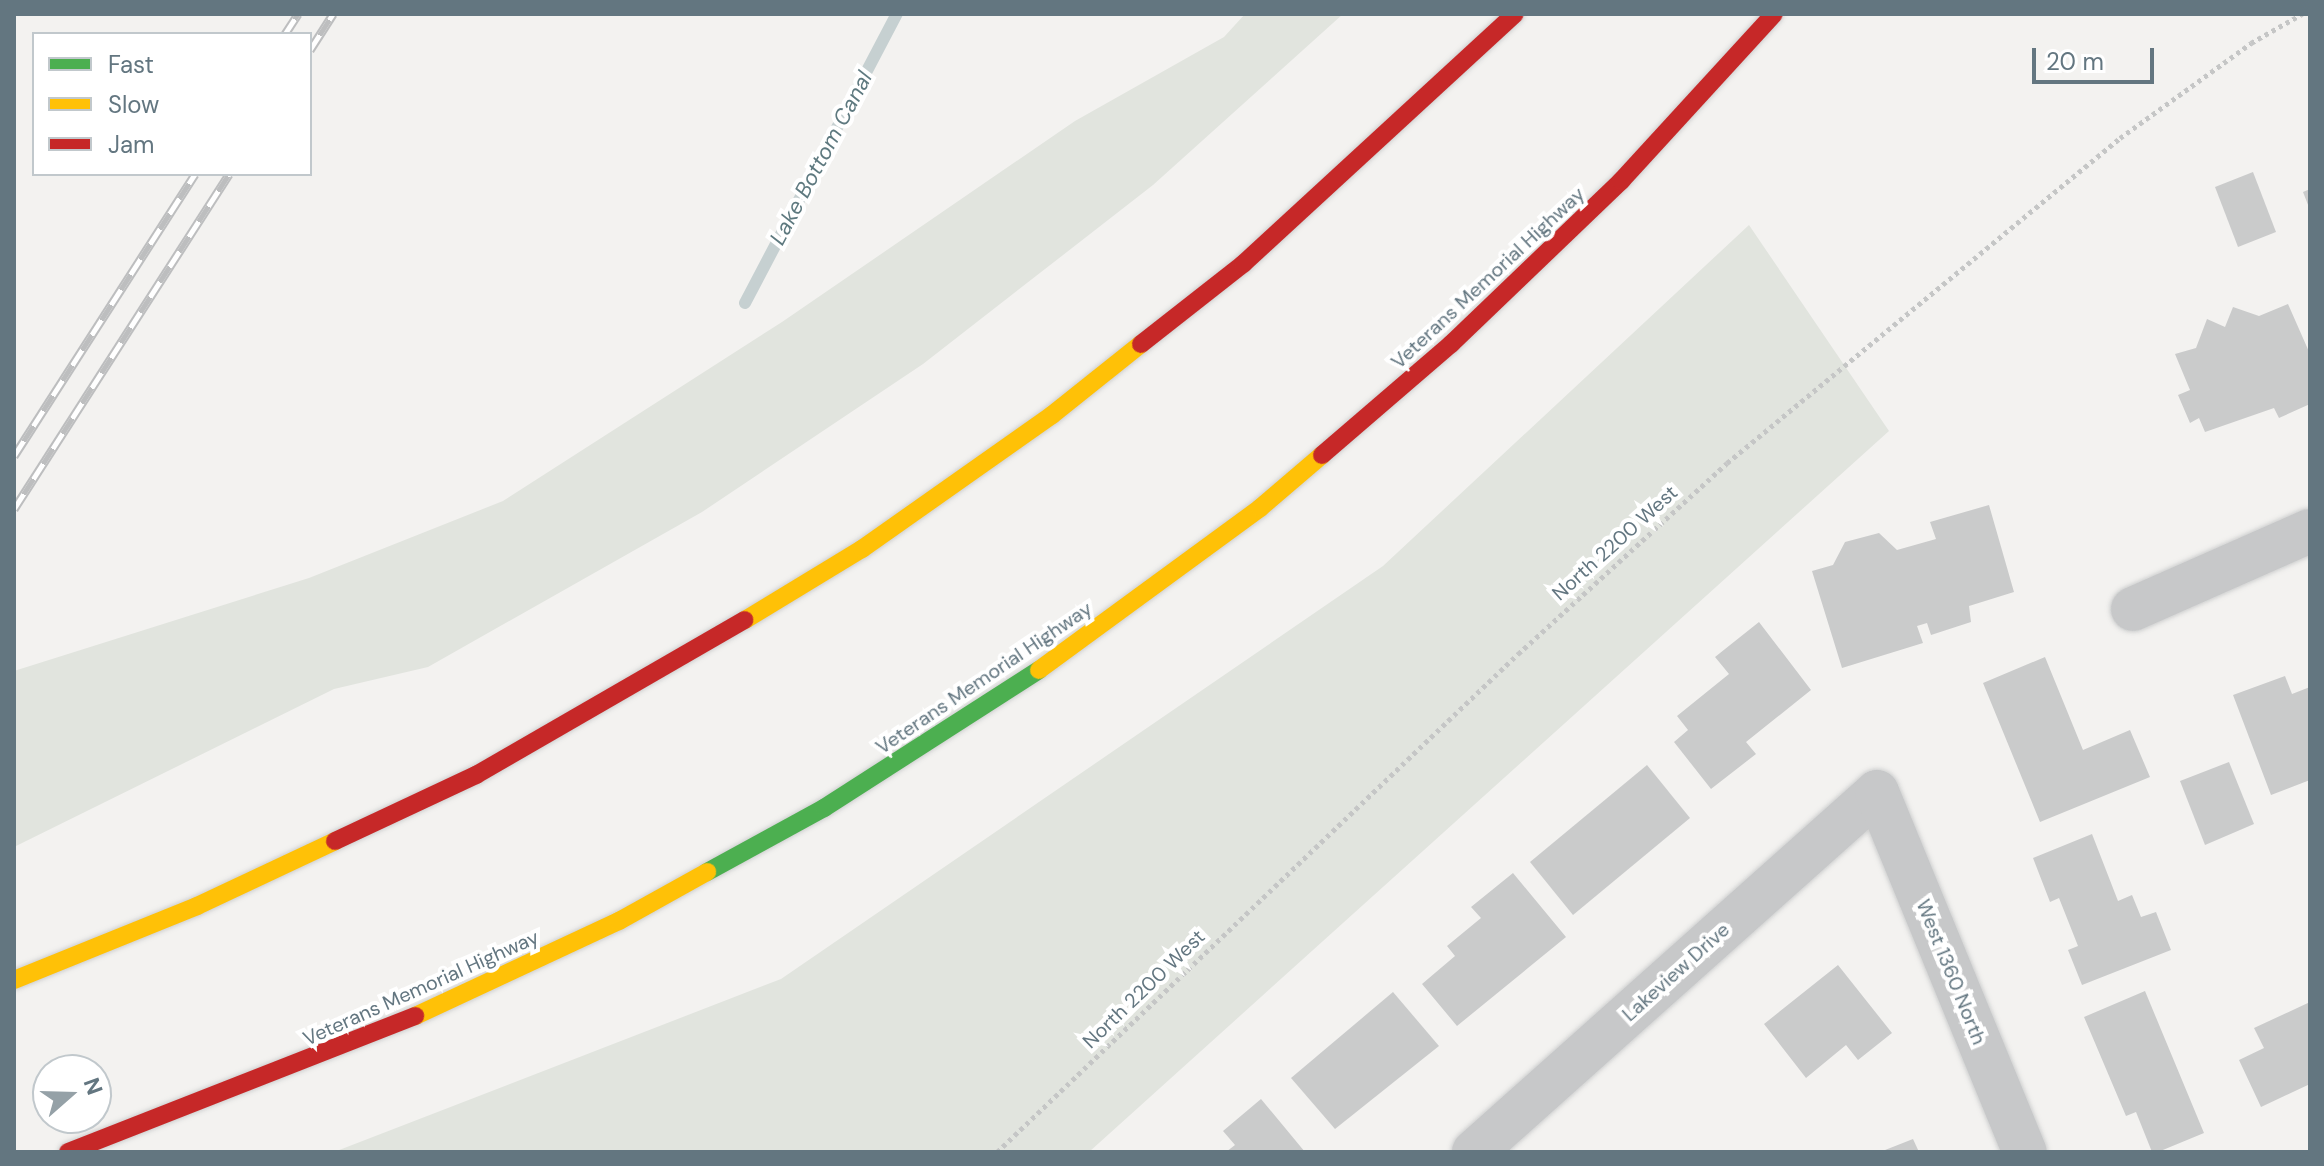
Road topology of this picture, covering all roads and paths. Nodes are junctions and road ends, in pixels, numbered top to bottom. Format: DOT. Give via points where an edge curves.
graph roads {
  1 [pos="1515,14"];
  2 [pos="1774,14"];
  3 [pos="2302,14"];
  4 [pos="2310,531"];
  5 [pos="2133,609"];
  6 [pos="1877,792"];
  7 [pos="14,980"];
  8 [pos="68,1152"];
  9 [pos="997,1152"];
  10 [pos="1474,1152"];
  11 [pos="2025,1152"];
  1 -- 7 [label="highway" via="1243,264 1052,415 862,549 646,682 476,775 197,906"];
  2 -- 8 [label="highway, Veterans Memorial Highway" via="1621,181 1440,354 1260,508 1055,660 824,808 619,921 365,1039"];
  3 -- 9 [label="path, North 2200 West" via="2251,43 2120,138 1727,463 1518,654"];
  4 -- 5 [label="street"];
  6 -- 10 [label="street, Lakeview Drive"];
  6 -- 11 [label="street, West 1360 North"];
}
